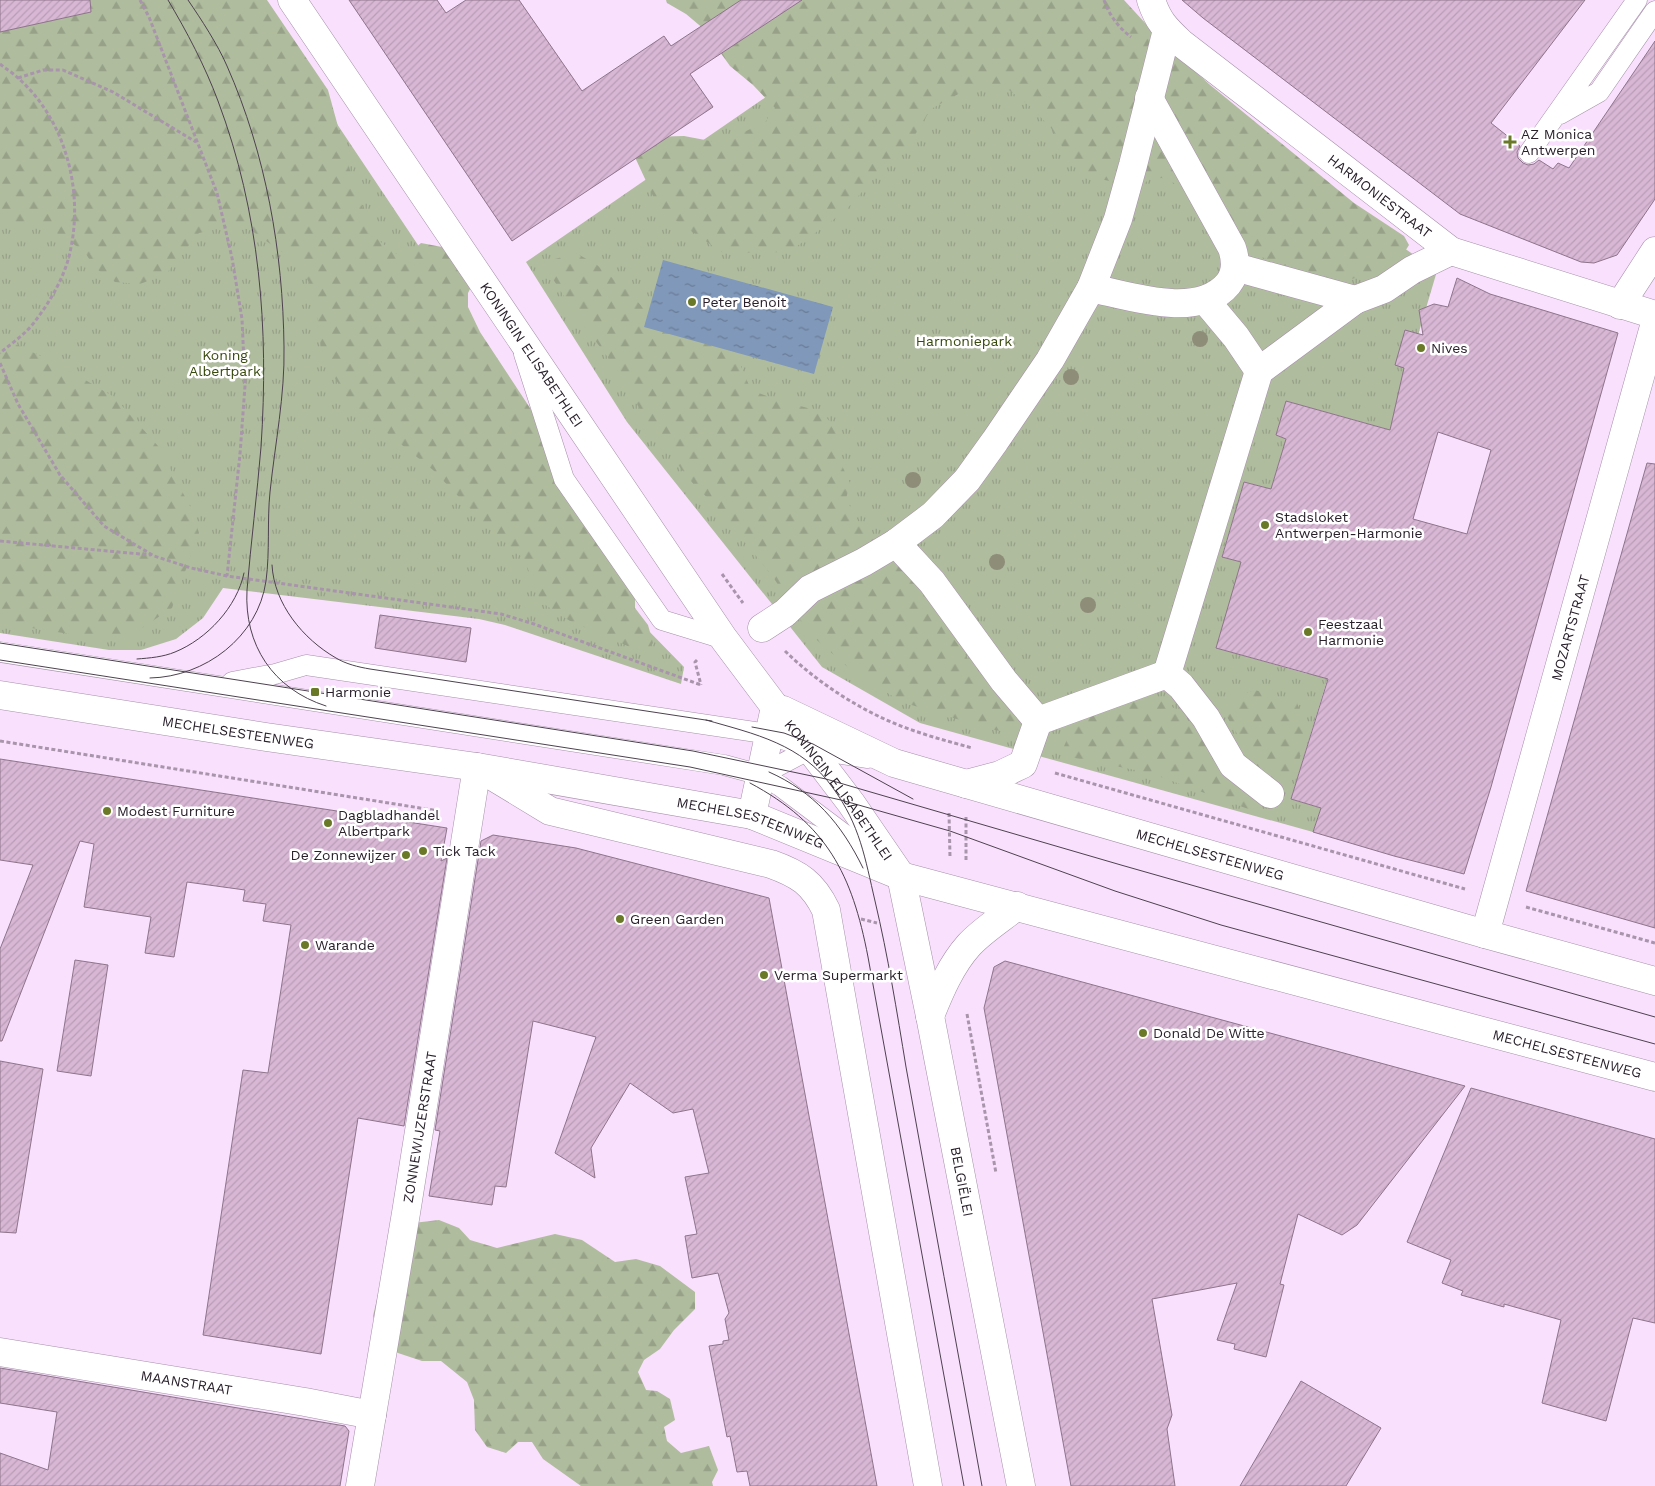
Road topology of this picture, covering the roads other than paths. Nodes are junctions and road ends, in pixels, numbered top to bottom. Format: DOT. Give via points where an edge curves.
graph roads {
  1 [pos="292,0"];
  2 [pos="1151,0"];
  3 [pos="1637,0"];
  4 [pos="1655,11"];
  5 [pos="1167,30"];
  6 [pos="1149,98"];
  7 [pos="1554,118"];
  8 [pos="1529,153"];
  9 [pos="1451,251"];
  10 [pos="1655,252"];
  11 [pos="1235,267"];
  12 [pos="1091,288"];
  13 [pos="1205,300"];
  14 [pos="1355,300"];
  15 [pos="1620,305"];
  16 [pos="1655,315"];
  17 [pos="1655,323"];
  18 [pos="517,333"];
  19 [pos="1259,371"];
  20 [pos="896,543"];
  21 [pos="762,628"];
  22 [pos="724,639"];
  23 [pos="0,652"];
  24 [pos="1167,674"];
  25 [pos="218,685"];
  26 [pos="0,695"];
  27 [pos="775,706"];
  28 [pos="1038,721"];
  29 [pos="769,734"];
  30 [pos="810,749"];
  31 [pos="894,763"];
  32 [pos="477,767"];
  33 [pos="761,775"];
  34 [pos="958,782"];
  35 [pos="1270,794"];
  36 [pos="752,815"];
  37 [pos="901,876"];
  38 [pos="1017,906"];
  39 [pos="1486,934"];
  40 [pos="1655,981"];
  41 [pos="930,1016"];
  42 [pos="1655,1078"];
  43 [pos="0,1352"];
  44 [pos="372,1415"];
  45 [pos="360,1486"];
  46 [pos="928,1486"];
  47 [pos="1021,1486"];
  1 -- 18 [label="street, KONINGIN ELISABETHLEI"];
  2 -- 5 [label="street, HARMONIESTRAAT" via="1156,16"];
  3 -- 7 [label="lane"];
  4 -- 7 [label="lane" via="1599,92"];
  5 -- 6 [label="street"];
  5 -- 9 [label="street, HARMONIESTRAAT"];
  6 -- 11 [label="street" via="1232,248"];
  6 -- 12 [label="street" via="1118,220"];
  7 -- 8 [label="lane"];
  9 -- 14 [label="street" via="1412,270 1384,289"];
  9 -- 15 [label="street, HARMONIESTRAAT"];
  10 -- 15 [label="street"];
  11 -- 13 [label="street" via="1232,279 1222,291"];
  11 -- 14 [label="street"];
  12 -- 13 [label="street" via="1168,304"];
  12 -- 20 [label="street" via="1050,360 967,480 933,516"];
  13 -- 19 [label="street"];
  14 -- 19 [label="street"];
  15 -- 16 [label="street, HARMONIESTRAAT"];
  17 -- 39 [label="street, MOZARTSTRAAT"];
  18 -- 22 [label="street, KONINGIN ELISABETHLEI"];
  18 -- 22 [label="lane" via="564,479 662,620"];
  19 -- 24 [label="street"];
  20 -- 21 [label="street" via="810,589 785,613"];
  20 -- 28 [label="street" via="932,582 1004,681"];
  22 -- 27 [label="street, KONINGIN ELISABETHLEI"];
  23 -- 25 [label="lane"];
  24 -- 28 [label="street"];
  24 -- 35 [label="street" via="1206,718 1233,765"];
  25 -- 29 [label="lane" via="306,665"];
  25 -- 33 [label="lane" via="692,759"];
  26 -- 32 [label="street, MECHELSESTEENWEG"];
  27 -- 29 [label="street, KONINGIN ELISABETHLEI"];
  27 -- 30 [label="street, KONINGIN ELISABETHLEI"];
  27 -- 31 [label="street, MECHELSESTEENWEG"];
  28 -- 34 [label="street" via="1023,764 1000,774"];
  29 -- 30 [label="lane"];
  29 -- 33 [label="street, KONINGIN ELISABETHLEI"];
  30 -- 31 [label="lane"];
  30 -- 33 [label="lane"];
  30 -- 37 [label="street, KONINGIN ELISABETHLEI" via="864,820"];
  31 -- 34 [label="street, MECHELSESTEENWEG"];
  32 -- 36 [label="street, MECHELSESTEENWEG"];
  32 -- 44 [label="street, ZONNEWIJZERSTRAAT"];
  32 -- 46 [label="street, MECHELSESTEENWEG" via="550,811 790,871 805,881 822,902"];
  33 -- 36 [label="street, KONINGIN ELISABETHLEI"];
  33 -- 37 [label="lane"];
  34 -- 39 [label="street, MECHELSESTEENWEG"];
  36 -- 37 [label="street, MECHELSESTEENWEG"];
  37 -- 38 [label="street, MECHELSESTEENWEG"];
  37 -- 41 [label="street, BELGIËLEI"];
  38 -- 41 [label="street" via="968,947 939,992"];
  38 -- 42 [label="street, MECHELSESTEENWEG"];
  39 -- 40 [label="street, MECHELSESTEENWEG"];
  41 -- 47 [label="street, BELGIËLEI"];
  43 -- 44 [label="street, MAANSTRAAT"];
  44 -- 45 [label="street, ZONNEWIJZERSTRAAT"];
}
